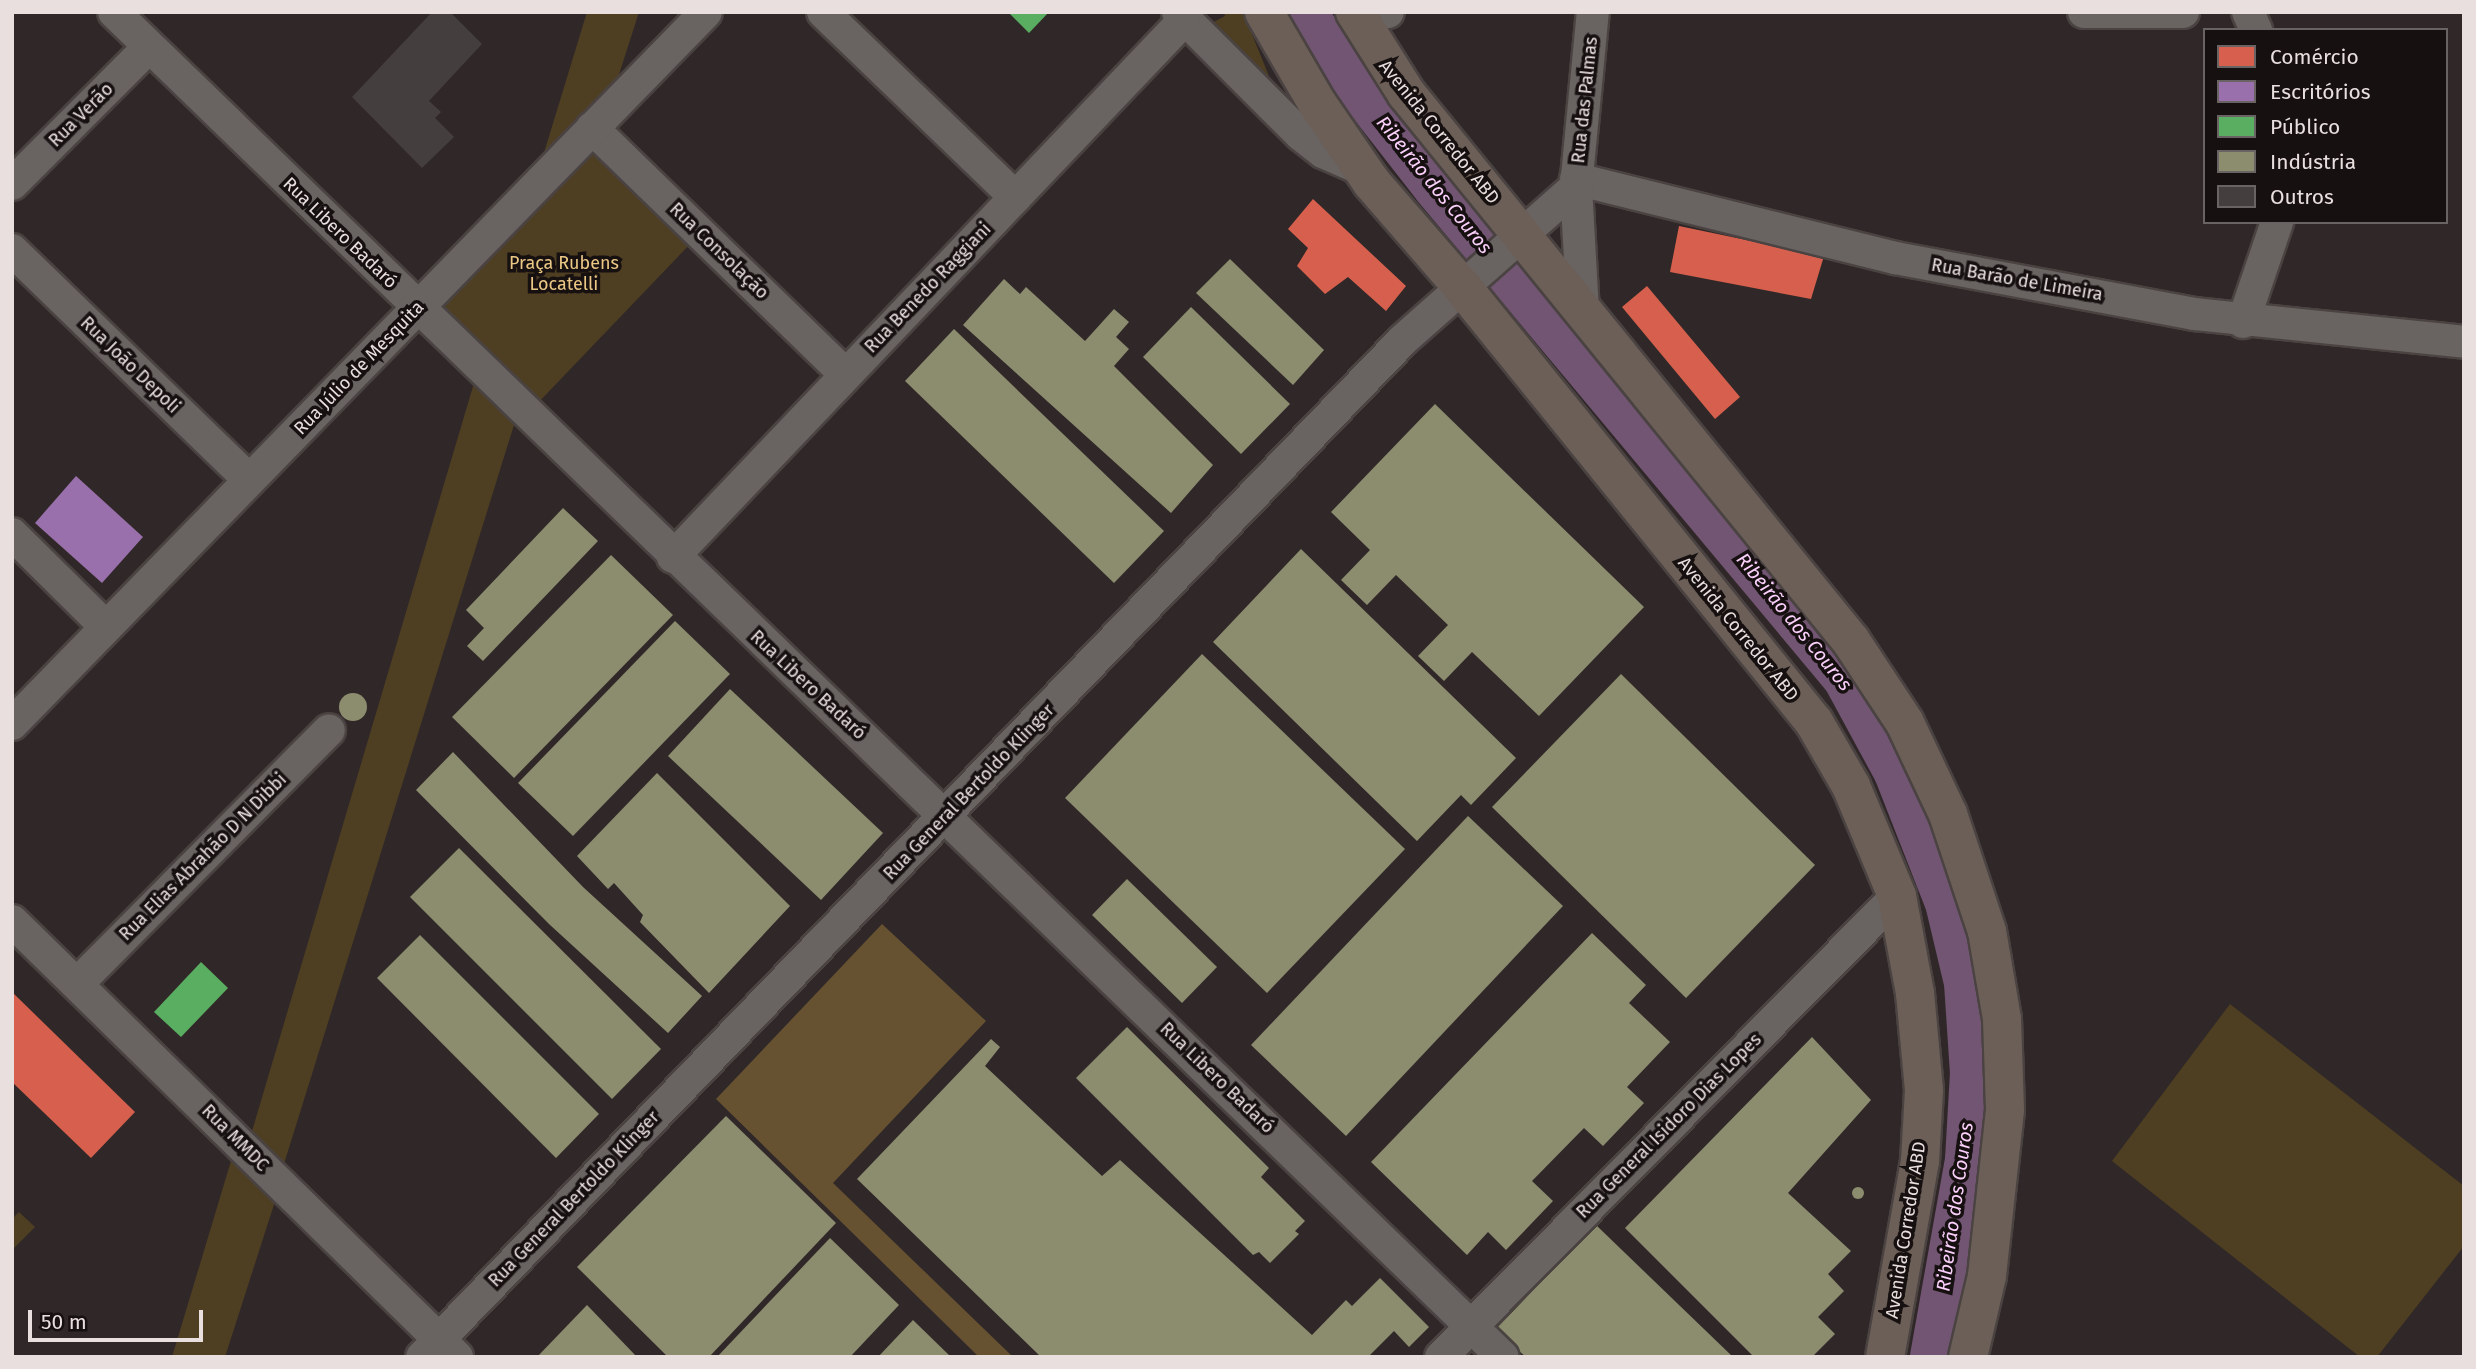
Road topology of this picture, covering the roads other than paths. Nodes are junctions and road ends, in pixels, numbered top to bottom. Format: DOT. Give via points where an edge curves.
graph roads {
  1 [pos="114,12"];
  2 [pos="706,12"];
  3 [pos="823,12"];
  4 [pos="1264,12"];
  5 [pos="1593,12"];
  6 [pos="2084,12"];
  7 [pos="2183,12"];
  8 [pos="2248,12"];
  9 [pos="2115,13"];
  10 [pos="1367,14"];
  11 [pos="1181,16"];
  12 [pos="2255,28"];
  13 [pos="149,47"];
  14 [pos="592,128"];
  15 [pos="1362,169"];
  16 [pos="1576,183"];
  17 [pos="12,184"];
  18 [pos="1015,197"];
  19 [pos="2276,224"];
  20 [pos="1515,241"];
  21 [pos="12,250"];
  22 [pos="1468,282"];
  23 [pos="417,308"];
  24 [pos="1583,312"];
  25 [pos="2243,322"];
  26 [pos="2464,342"];
  27 [pos="846,375"];
  28 [pos="248,480"];
  29 [pos="12,534"];
  30 [pos="673,557"];
  31 [pos="106,627"];
  32 [pos="12,723"];
  33 [pos="329,730"];
  34 [pos="947,816"];
  35 [pos="1897,896"];
  36 [pos="12,921"];
  37 [pos="78,983"];
  38 [pos="1471,1326"];
  39 [pos="439,1351"];
  40 [pos="1441,1357"];
  41 [pos="1503,1357"];
  42 [pos="1885,1357"];
  43 [pos="1968,1357"];
  1 -- 13 [label="street, Rua Libero Badaró"];
  2 -- 14 [label="street, Rua Júlio de Mesquita"];
  3 -- 18 [label="street"];
  4 -- 15 [label="highway, Avenida Corredor ABD"];
  5 -- 16 [label="street, Rua das Palmas"];
  6 -- 9 [label="street"];
  7 -- 9 [label="street"];
  8 -- 12 [label="street"];
  10 -- 20 [label="highway, Avenida Corredor ABD" via="1406,93"];
  11 -- 15 [label="street" via="1301,135 1323,152"];
  11 -- 18 [label="street, Rua Benedo Raggiani"];
  13 -- 17 [label="street, Rua Verão"];
  13 -- 23 [label="street, Rua Libero Badaró"];
  14 -- 23 [label="street, Rua Júlio de Mesquita"];
  14 -- 27 [label="street, Rua Consolação"];
  15 -- 22 [label="highway, Avenida Corredor ABD"];
  16 -- 20 [label="street, Rua das Palmas"];
  16 -- 24 [label="street, Rua das Palmas"];
  16 -- 25 [label="street, Rua Barão de Limeira" via="1895,258"];
  18 -- 27 [label="street, Rua Benedo Raggiani"];
  19 -- 25 [label="street"];
  20 -- 22 [label="street, Rua General Bertoldo Klinger"];
  20 -- 24 [label="highway, Avenida Corredor ABD"];
  21 -- 28 [label="street, Rua João Depoli"];
  22 -- 34 [label="street, Rua General Bertoldo Klinger" via="1393,350"];
  22 -- 35 [label="highway, Avenida Corredor ABD" via="1814,722 1851,786"];
  23 -- 28 [label="street, Rua Júlio de Mesquita"];
  23 -- 30 [label="street, Rua Libero Badaró"];
  24 -- 43 [label="highway, Avenida Corredor ABD" via="1851,641 1905,723 1948,814 1987,931 2002,1019 2005,1110 1987,1276"];
  25 -- 26 [label="street, Rua Barão de Limeira"];
  27 -- 30 [label="street, Rua Benedo Raggiani"];
  28 -- 31 [label="street, Rua Júlio de Mesquita"];
  29 -- 31 [label="street"];
  30 -- 34 [label="street, Rua Libero Badaró"];
  31 -- 32 [label="street, Rua Júlio de Mesquita"];
  33 -- 37 [label="street, Rua Elias Abrahão D N Dibbi"];
  34 -- 38 [label="street, Rua Libero Badaró"];
  34 -- 39 [label="street, Rua General Bertoldo Klinger"];
  35 -- 38 [label="street, Rua General Isidoro Dias Lopes"];
  35 -- 42 [label="highway, Avenida Corredor ABD" via="1915,993 1924,1090 1920,1161"];
  36 -- 37 [label="street, Rua MMDC"];
  37 -- 39 [label="street, Rua MMDC"];
  38 -- 40 [label="street, Rua General Isidoro Dias Lopes"];
  38 -- 41 [label="street, Rua Libero Badaró"];
}
